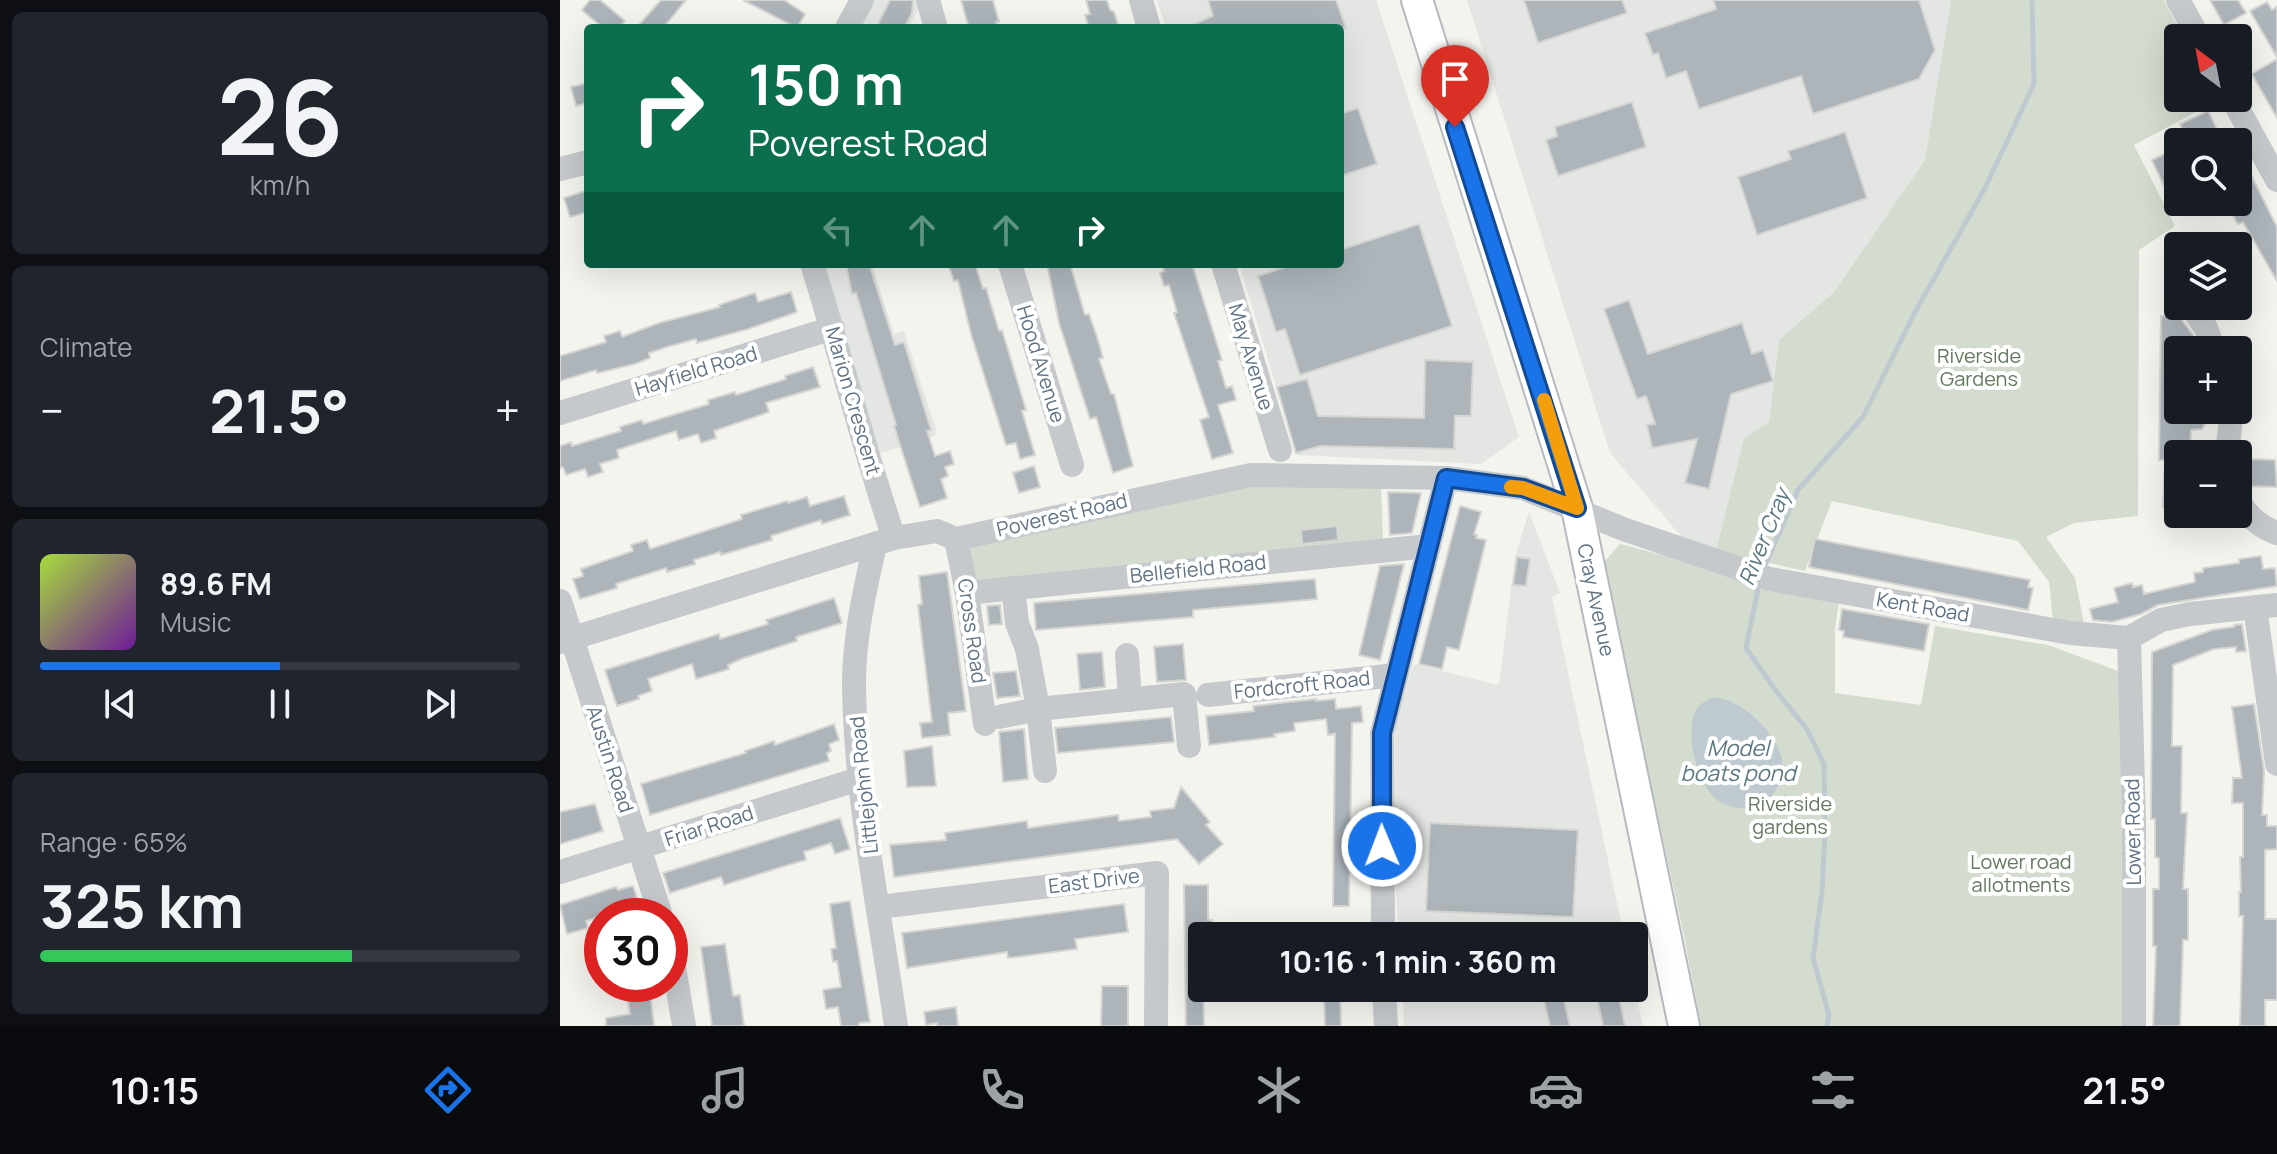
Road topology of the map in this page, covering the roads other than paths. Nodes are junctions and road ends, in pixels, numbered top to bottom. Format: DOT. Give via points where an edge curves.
graph roads {
  1 [pos="928,0"];
  2 [pos="1141,0"];
  3 [pos="1417,0"];
  4 [pos="2178,0"];
  5 [pos="857,2"];
  6 [pos="849,24"];
  7 [pos="935,24"];
  8 [pos="1148,24"];
  9 [pos="2191,24"];
  10 [pos="2240,112"];
  11 [pos="584,163"];
  12 [pos="560,169"];
  13 [pos="2275,174"];
  14 [pos="813,268"];
  15 [pos="1011,268"];
  16 [pos="1224,268"];
  17 [pos="833,328"];
  18 [pos="560,413"];
  19 [pos="1280,450"];
  20 [pos="1072,465"];
  21 [pos="1446,478"];
  22 [pos="1577,508"];
  23 [pos="2252,519"];
  24 [pos="2277,533"];
  25 [pos="956,539"];
  26 [pos="884,542"];
  27 [pos="1429,546"];
  28 [pos="1013,588"];
  29 [pos="967,593"];
  30 [pos="560,601"];
  31 [pos="2266,606"];
  32 [pos="2129,638"];
  33 [pos="566,640"];
  34 [pos="1127,655"];
  35 [pos="1396,675"];
  36 [pos="1208,695"];
  37 [pos="1130,700"];
  38 [pos="1038,709"];
  39 [pos="1189,746"];
  40 [pos="2277,764"];
  41 [pos="1045,771"];
  42 [pos="859,779"];
  43 [pos="639,847"];
  44 [pos="560,872"];
  45 [pos="655,898"];
  46 [pos="879,907"];
  47 [pos="1383,922"];
  48 [pos="680,1002"];
  49 [pos="1385,1002"];
  50 [pos="684,1026"];
  51 [pos="896,1026"];
  52 [pos="1156,1026"];
  53 [pos="1386,1026"];
  54 [pos="1684,1026"];
  55 [pos="2134,1026"];
  1 -- 7 [label="street"];
  2 -- 8 [label="street"];
  3 -- 22 [label="main road, Cray Avenue"];
  4 -- 9 [label="street"];
  5 -- 6 [label="street"];
  10 -- 13 [label="street"];
  11 -- 12 [label="street"];
  14 -- 17 [label="street, Marion Crescent"];
  15 -- 20 [label="street, Hood Avenue"];
  16 -- 19 [label="street, May Avenue"];
  17 -- 18 [label="street, Hayfield Road"];
  17 -- 26 [label="street, Marion Crescent" via="882,507"];
  21 -- 22 [label="street, Poverest Road" via="1523,488"];
  21 -- 25 [label="street, Poverest Road" via="1251,475"];
  21 -- 27 [label="street"];
  22 -- 32 [label="street, Kent Road" via="1759,576 2070,633"];
  22 -- 54 [label="main road, Cray Avenue"];
  23 -- 24 [label="street"];
  25 -- 26 [label="street, Poverest Road" via="937,531"];
  25 -- 29 [label="street, Cross Road"];
  26 -- 33 [label="street, Poverest Road"];
  26 -- 42 [label="street, Littlejohn Road" via="858,637 854,680"];
  27 -- 28 [label="street, Bellefield Road"];
  27 -- 35 [label="street"];
  28 -- 29 [label="street, Bellefield Road"];
  28 -- 38 [label="street"];
  29 -- 38 [label="street, Cross Road" via="992,721"];
  30 -- 33 [label="street, Austin Road"];
  31 -- 32 [label="street" via="2161,620"];
  31 -- 40 [label="street"];
  32 -- 55 [label="street, Lower Road"];
  33 -- 43 [label="street, Austin Road"];
  34 -- 37 [label="street"];
  35 -- 36 [label="street, Fordcroft Road"];
  35 -- 47 [label="street" via="1382,733"];
  37 -- 38 [label="street"];
  37 -- 39 [label="street" via="1184,694"];
  38 -- 41 [label="street"];
  42 -- 43 [label="street, Friar Road"];
  42 -- 46 [label="street, Littlejohn Road"];
  43 -- 44 [label="street, Friar Road"];
  43 -- 45 [label="street, Austin Road"];
  46 -- 51 [label="street, Littlejohn Road"];
  46 -- 52 [label="street, East Drive" via="1157,873"];
  48 -- 50 [label="street"];
  49 -- 53 [label="street"];
}
